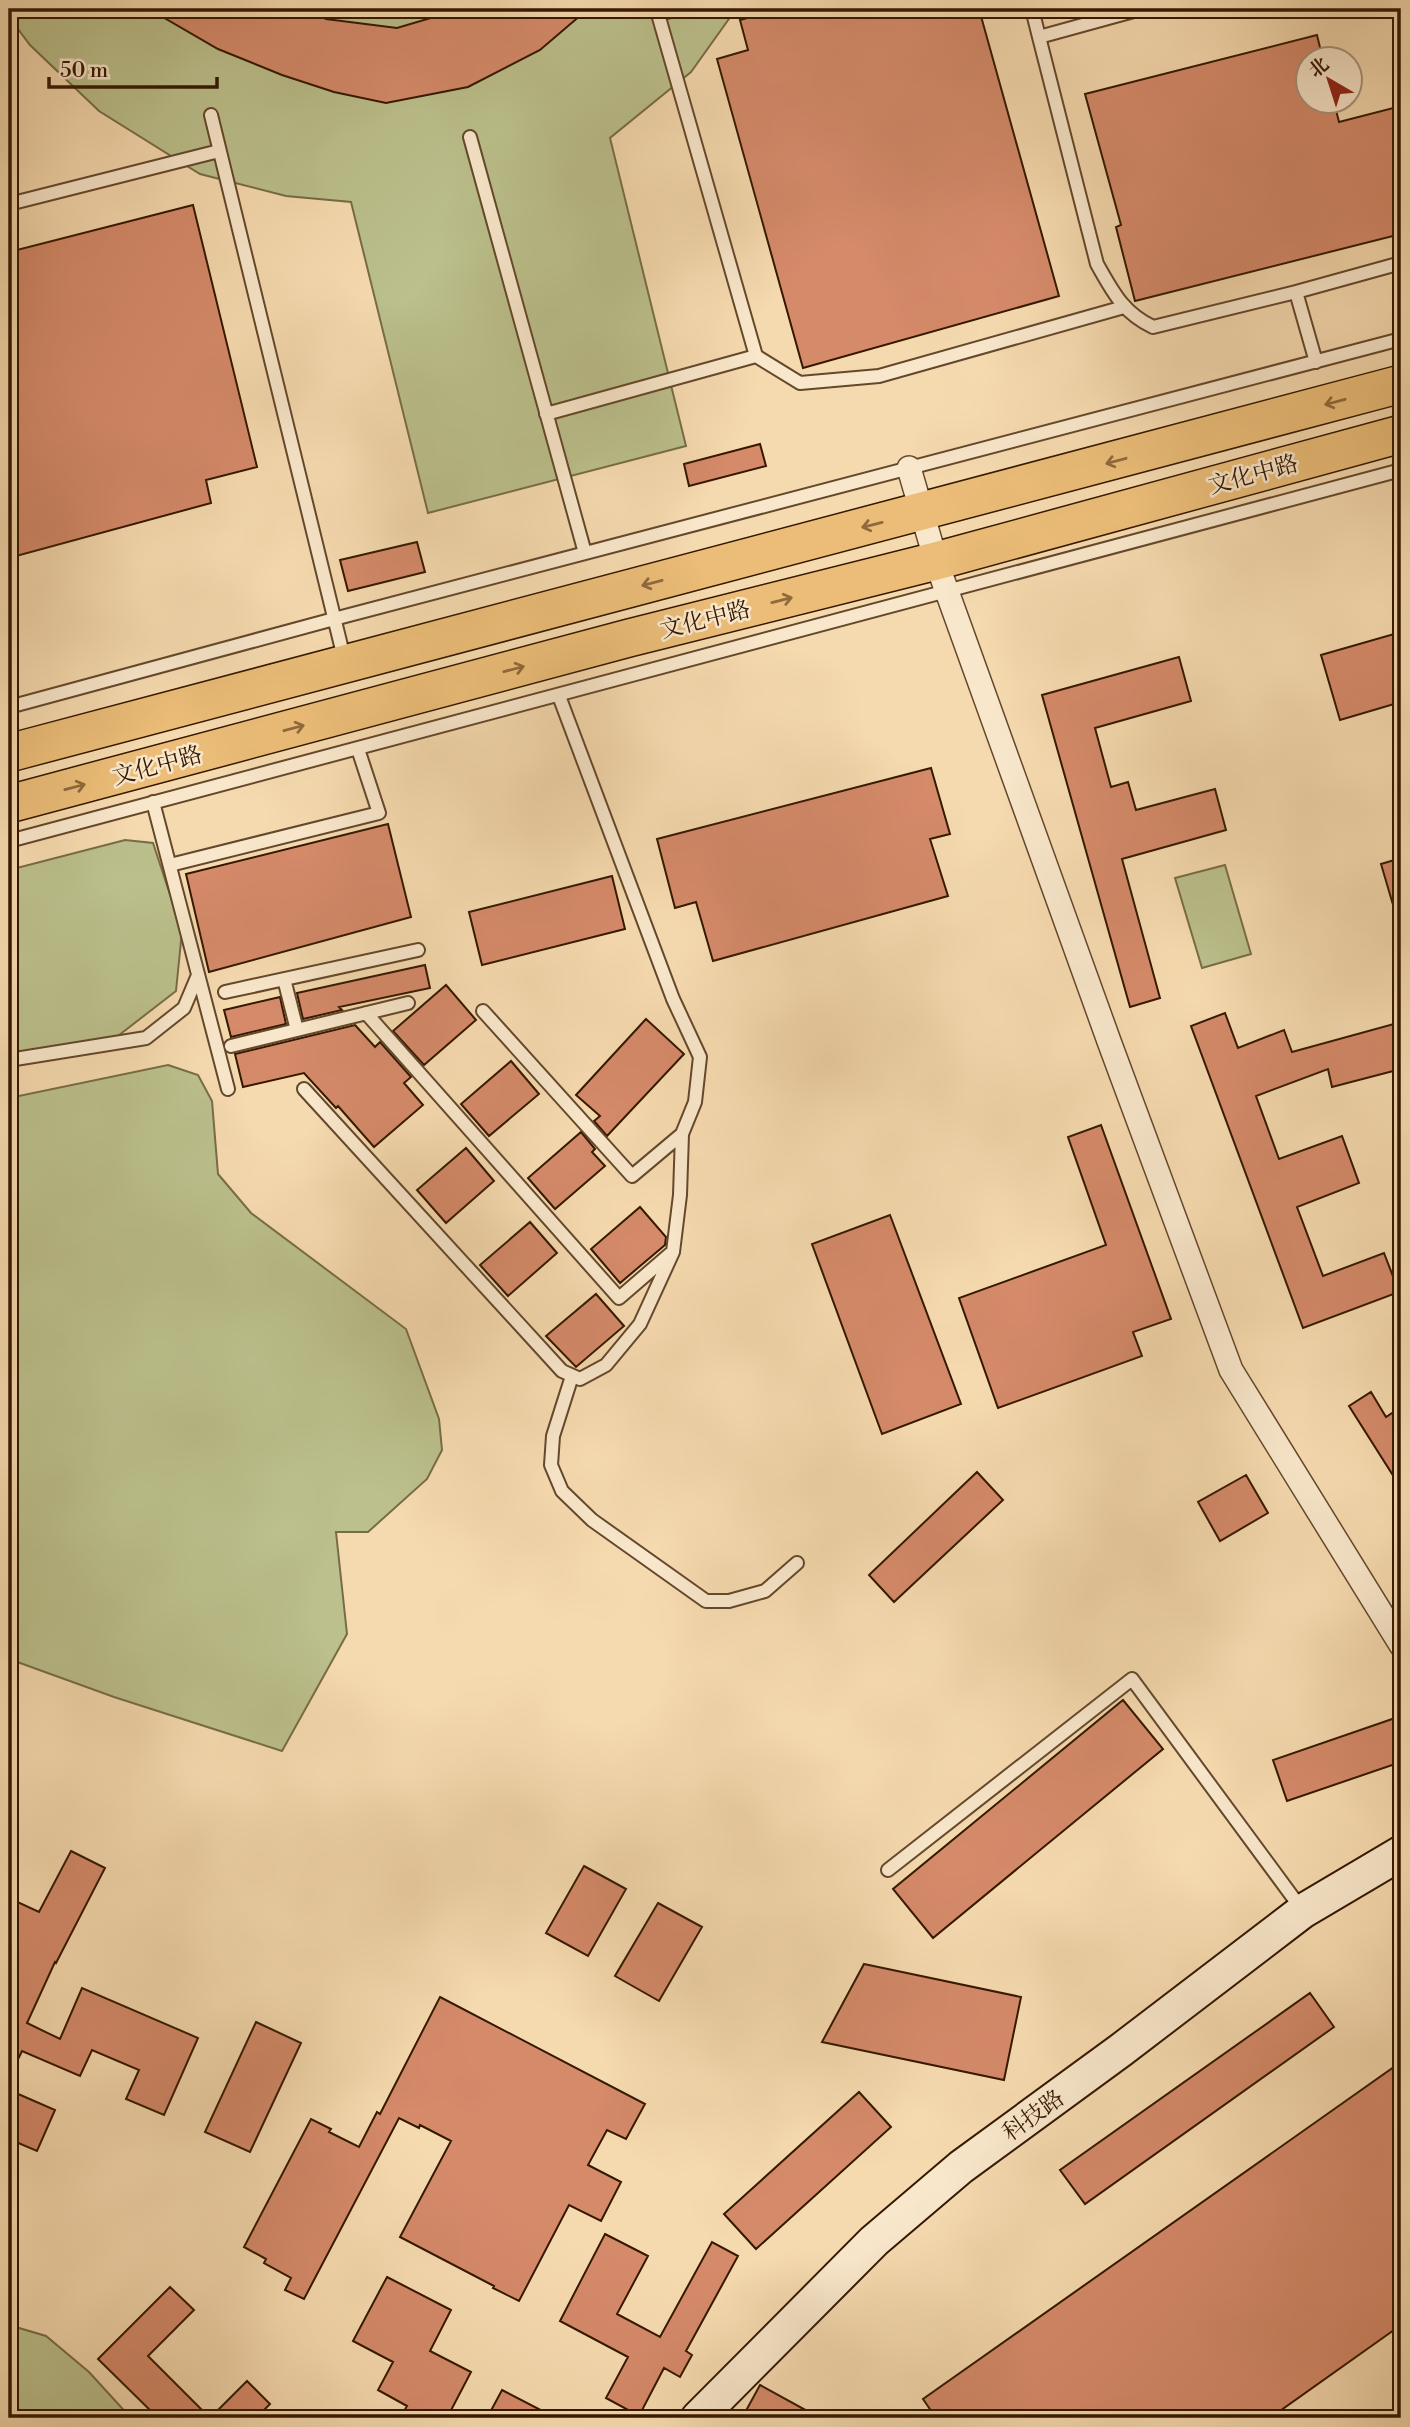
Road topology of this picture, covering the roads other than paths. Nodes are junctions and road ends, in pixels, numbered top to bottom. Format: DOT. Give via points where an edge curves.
graph roads {
  1 [pos="680,9"];
  2 [pos="1032,9"];
  3 [pos="1141,9"];
  4 [pos="1039,37"];
  5 [pos="211,115"];
  6 [pos="470,137"];
  7 [pos="219,151"];
  8 [pos="9,204"];
  9 [pos="1401,263"];
  10 [pos="1296,292"];
  11 [pos="1124,307"];
  12 [pos="1401,339"];
  13 [pos="756,356"];
  14 [pos="1315,362"];
  15 [pos="1401,384"];
  16 [pos="546,414"];
  17 [pos="1401,434"];
  18 [pos="909,468"];
  19 [pos="1401,470"];
  20 [pos="921,513"];
  21 [pos="585,553"];
  22 [pos="942,577"];
  23 [pos="334,619"];
  24 [pos="346,665"];
  25 [pos="559,696"];
  26 [pos="9,707"];
  27 [pos="358,749"];
  28 [pos="9,753"];
  29 [pos="153,802"];
  30 [pos="9,804"];
  31 [pos="9,841"];
  32 [pos="170,865"];
  33 [pos="418,950"];
  34 [pos="198,975"];
  35 [pos="284,979"];
  36 [pos="225,992"];
  37 [pos="408,1003"];
  38 [pos="483,1011"];
  39 [pos="366,1013"];
  40 [pos="297,1030"];
  41 [pos="231,1046"];
  42 [pos="9,1060"];
  43 [pos="228,1089"];
  44 [pos="304,1089"];
  45 [pos="682,1134"];
  46 [pos="673,1252"];
  47 [pos="572,1376"];
  48 [pos="797,1563"];
  49 [pos="1401,1645"];
  50 [pos="1401,1853"];
  51 [pos="888,1870"];
  52 [pos="1303,1911"];
  53 [pos="698,2418"];
  1 -- 13 [label="lane" via="658,14"];
  2 -- 4 [label="lane"];
  3 -- 4 [label="lane"];
  4 -- 11 [label="lane" via="1097,264"];
  5 -- 7 [label="lane"];
  6 -- 16 [label="lane"];
  7 -- 8 [label="lane"];
  7 -- 23 [label="lane"];
  9 -- 10 [label="lane"];
  10 -- 11 [label="lane" via="1153,327 1135,319"];
  10 -- 14 [label="lane"];
  11 -- 13 [label="lane" via="880,376 800,383"];
  12 -- 14 [label="lane"];
  13 -- 16 [label="lane"];
  14 -- 18 [label="lane"];
  15 -- 20 [label="main road, 文化中路, one-way"];
  16 -- 21 [label="lane"];
  17 -- 22 [label="main road, 文化中路"];
  18 -- 20 [label="street"];
  18 -- 21 [label="lane"];
  19 -- 22 [label="lane"];
  20 -- 22 [label="street"];
  20 -- 24 [label="main road, 文化中路, one-way"];
  21 -- 23 [label="lane"];
  22 -- 25 [label="lane"];
  30 -- 22 [label="main road, 文化中路, one-way" via="629,638"];
  22 -- 49 [label="street" via="1231,1370"];
  23 -- 24 [label="lane"];
  23 -- 26 [label="lane"];
  24 -- 28 [label="main road, 文化中路"];
  25 -- 27 [label="lane"];
  25 -- 45 [label="lane" via="673,999 700,1057 695,1102"];
  27 -- 29 [label="lane"];
  27 -- 32 [label="lane" via="379,813"];
  29 -- 31 [label="lane"];
  29 -- 32 [label="lane"];
  32 -- 34 [label="lane"];
  33 -- 35 [label="lane"];
  34 -- 42 [label="lane" via="184,1008 146,1038"];
  34 -- 43 [label="lane"];
  35 -- 36 [label="lane"];
  35 -- 40 [label="lane"];
  37 -- 39 [label="lane"];
  38 -- 45 [label="lane" via="632,1177"];
  39 -- 40 [label="lane"];
  39 -- 46 [label="lane" via="619,1298"];
  40 -- 41 [label="lane"];
  44 -- 47 [label="lane" via="562,1371"];
  45 -- 46 [label="lane"];
  46 -- 47 [label="lane" via="640,1324 606,1366 580,1379"];
  47 -- 48 [label="lane" via="553,1436 551,1465 562,1491 592,1520 706,1601 729,1601 765,1591"];
  50 -- 52 [label="main road, 科技路"];
  51 -- 52 [label="lane" via="1132,1679"];
  52 -- 53 [label="main road, 科技路" via="961,2167 874,2241"];
}
